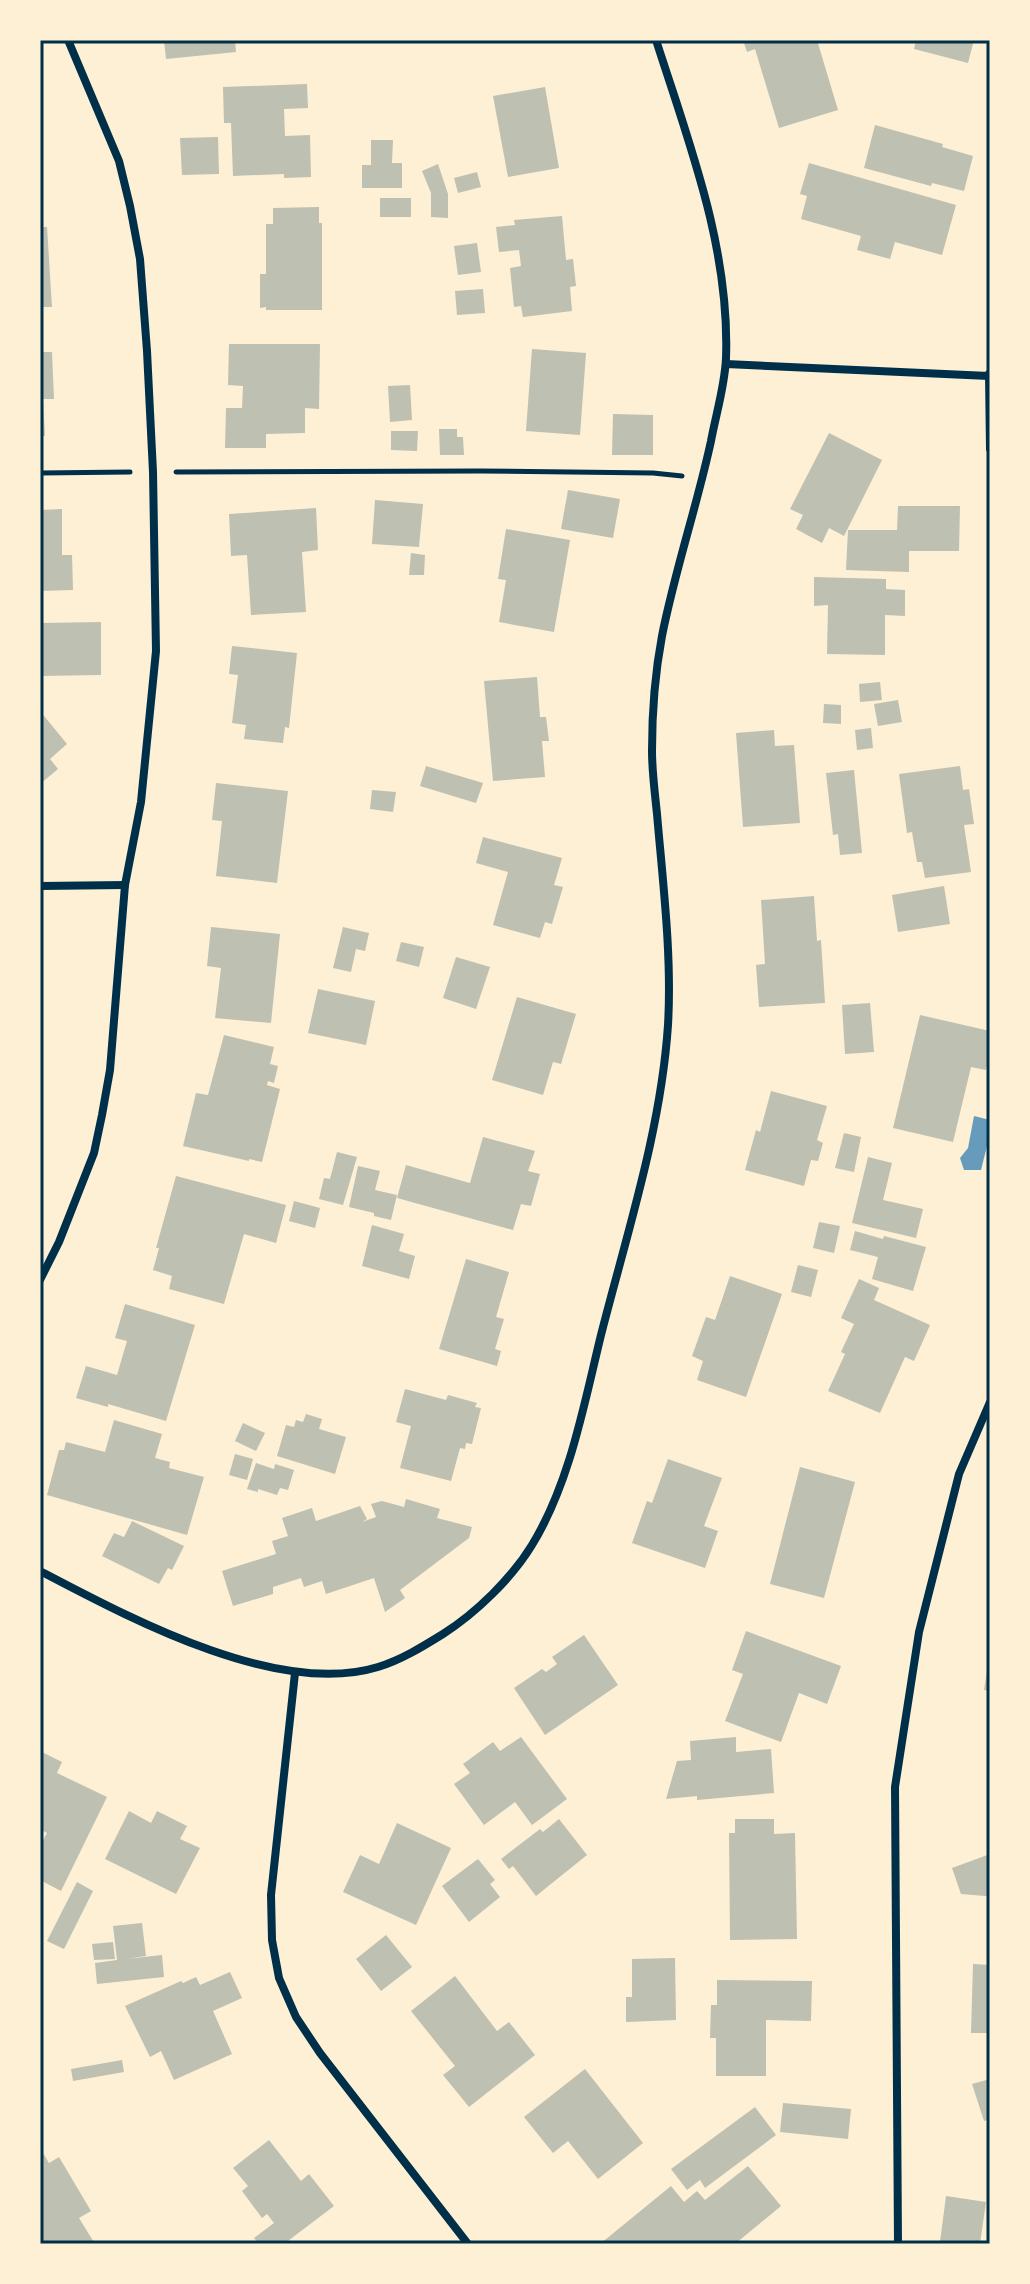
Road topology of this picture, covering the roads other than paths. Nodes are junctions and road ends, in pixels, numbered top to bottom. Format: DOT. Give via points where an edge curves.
graph roads {
  1 [pos="68,40"];
  2 [pos="656,40"];
  3 [pos="726,364"];
  4 [pos="989,373"];
  5 [pos="990,449"];
  6 [pos="125,885"];
  7 [pos="40,886"];
  8 [pos="40,1280"];
  9 [pos="990,1402"];
  10 [pos="40,1571"];
  11 [pos="295,1673"];
  12 [pos="468,2244"];
  13 [pos="898,2244"];
  1 -- 6 [label="street" via="119,161 140,259 147,351 156,651 141,802"];
  2 -- 3 [label="street" via="710,219 726,300"];
  3 -- 4 [label="street"];
  3 -- 11 [label="street" via="662,637 656,691 652,753 668,966 662,1086 571,1454 531,1548 461,1622 416,1651 376,1668"];
  4 -- 5 [label="street"];
  6 -- 7 [label="street"];
  6 -- 8 [label="street" via="110,1070 94,1153"];
  9 -- 13 [label="street" via="959,1474 919,1632 895,1787"];
  10 -- 11 [label="street" via="131,1619 226,1656"];
  11 -- 12 [label="street" via="271,1895 279,1978 320,2053"];
}
